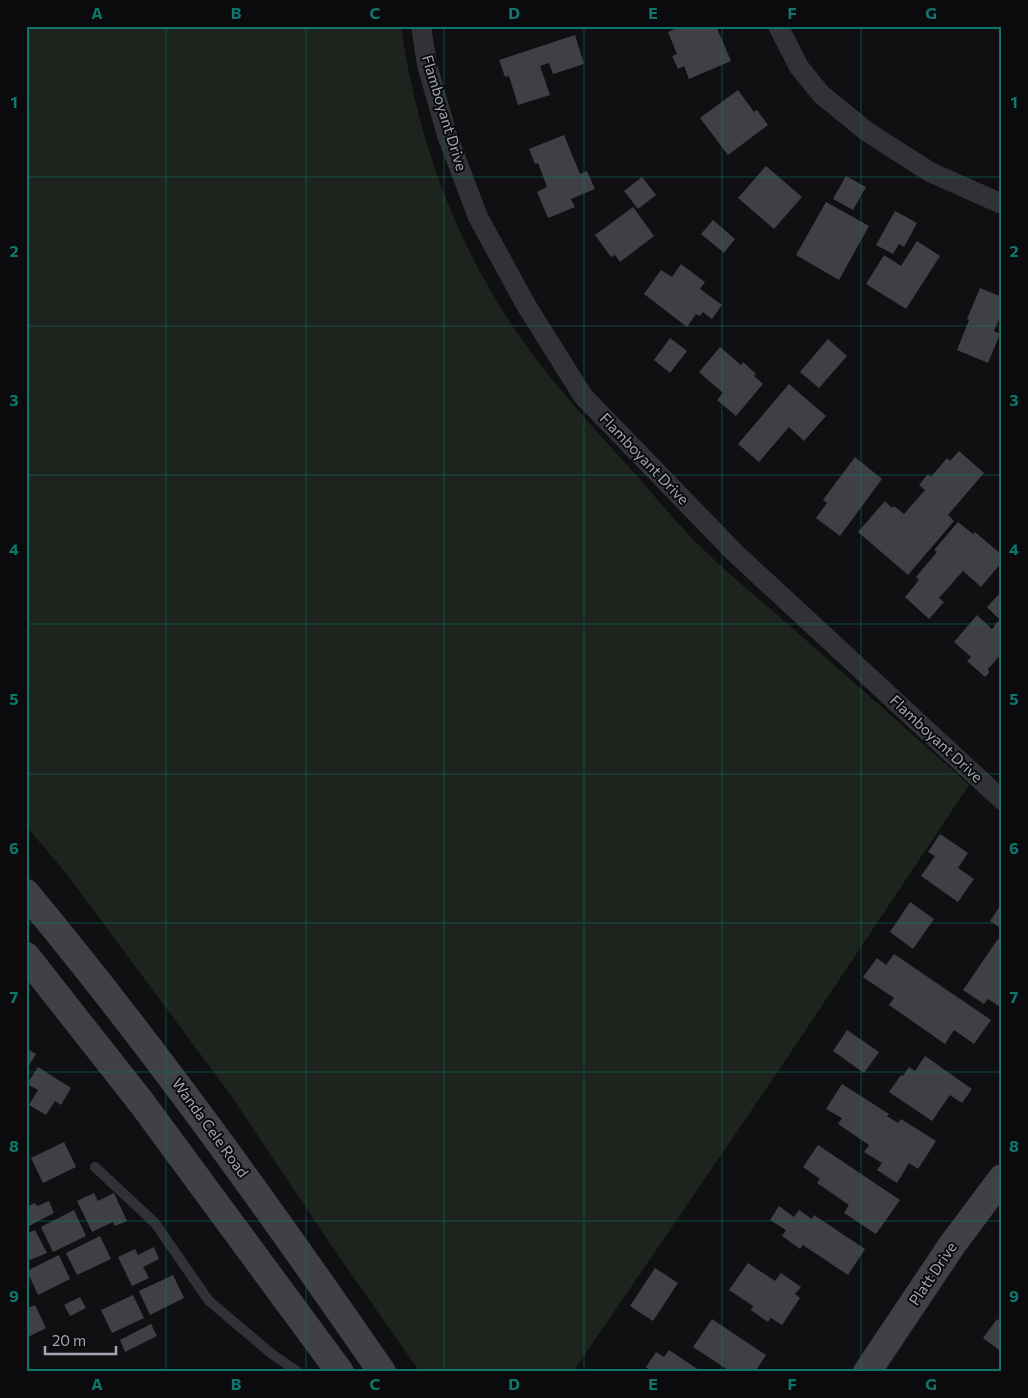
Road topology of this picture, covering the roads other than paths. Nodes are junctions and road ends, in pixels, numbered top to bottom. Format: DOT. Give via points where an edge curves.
graph roads {
  1 [pos="421,26"];
  2 [pos="778,26"];
  3 [pos="1002,204"];
  4 [pos="1002,800"];
  5 [pos="26,893"];
  6 [pos="26,956"];
  7 [pos="96,1167"];
  8 [pos="1002,1178"];
  9 [pos="298,1372"];
  10 [pos="340,1372"];
  11 [pos="382,1372"];
  12 [pos="868,1372"];
  1 -- 4 [label="street, Flamboyant Drive" via="427,66 478,217 526,305 583,396 735,554"];
  2 -- 3 [label="street" via="799,67 821,94 866,131 930,172"];
  5 -- 11 [label="main road, Wanda Cele Road" via="172,1076"];
  6 -- 10 [label="main road" via="141,1102"];
  7 -- 9 [label="lane" via="155,1223 209,1301"];
  8 -- 12 [label="main road, Platt Drive" via="952,1245"];
}
